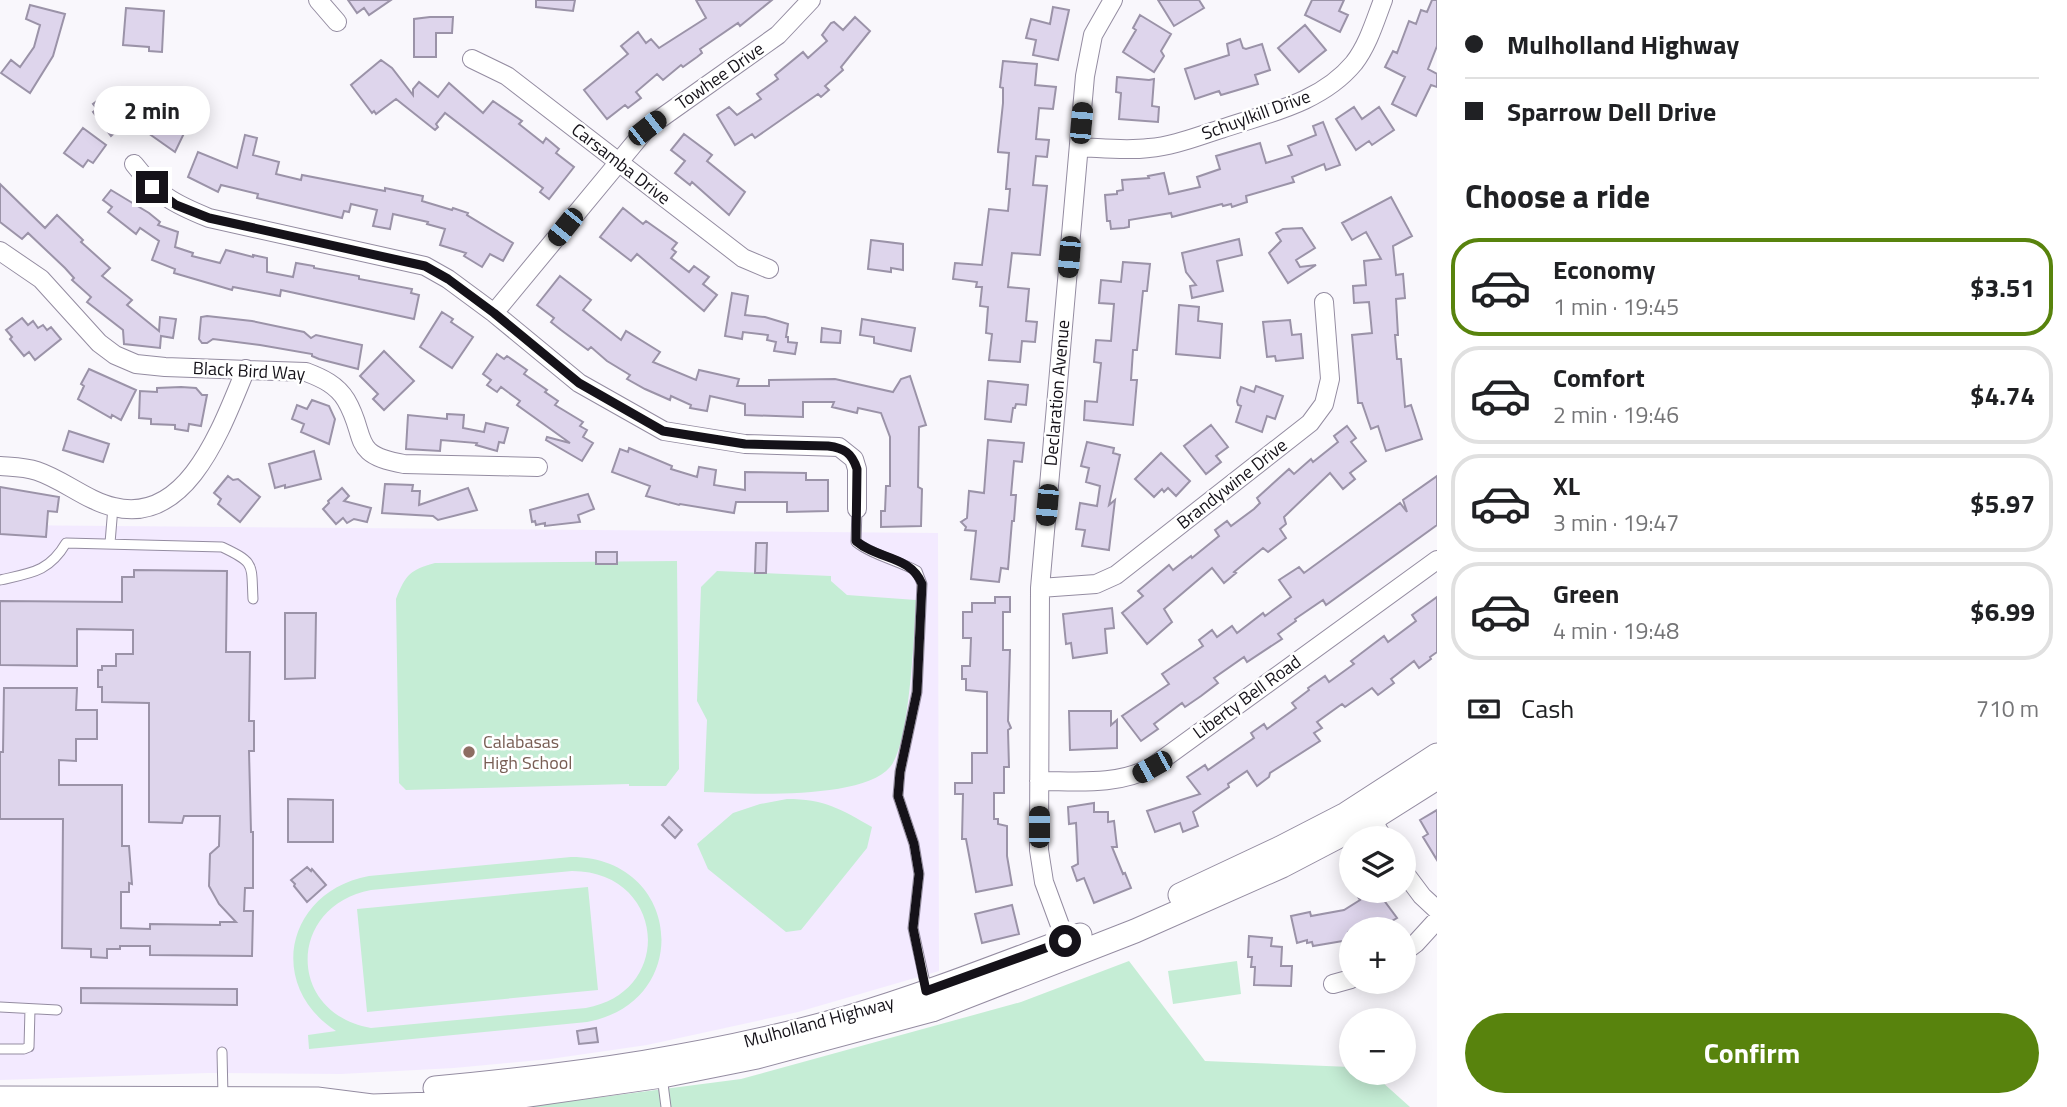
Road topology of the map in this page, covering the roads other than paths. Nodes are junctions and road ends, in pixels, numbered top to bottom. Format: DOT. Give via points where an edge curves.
graph roads {
  1 [pos="318,0"];
  2 [pos="811,0"];
  3 [pos="1112,0"];
  4 [pos="1383,0"];
  5 [pos="337,22"];
  6 [pos="472,59"];
  7 [pos="1079,146"];
  8 [pos="618,162"];
  9 [pos="134,164"];
  10 [pos="0,251"];
  11 [pos="769,269"];
  12 [pos="1324,302"];
  13 [pos="494,313"];
  14 [pos="246,369"];
  15 [pos="0,466"];
  16 [pos="538,467"];
  17 [pos="113,507"];
  18 [pos="857,509"];
  19 [pos="110,543"];
  20 [pos="1437,560"];
  21 [pos="0,580"];
  22 [pos="1040,588"];
  23 [pos="253,599"];
  24 [pos="1437,755"];
  25 [pos="1437,778"];
  26 [pos="1039,781"];
  27 [pos="1372,820"];
  28 [pos="1416,888"];
  29 [pos="1437,910"];
  30 [pos="1437,920"];
  31 [pos="1416,943"];
  32 [pos="1068,948"];
  33 [pos="1339,982"];
  34 [pos="1333,984"];
  35 [pos="929,1000"];
  36 [pos="0,1007"];
  37 [pos="30,1009"];
  38 [pos="57,1010"];
  39 [pos="0,1049"];
  40 [pos="222,1052"];
  41 [pos="661,1068"];
  42 [pos="0,1098"];
  43 [pos="223,1098"];
  44 [pos="666,1107"];
  1 -- 5 [label="street"];
  2 -- 8 [label="street, Towhee Drive" via="778,35 647,128"];
  3 -- 7 [label="street, Declaration Avenue" via="1093,35"];
  4 -- 7 [label="street, Schuylkill Drive" via="1355,62 1331,85 1298,104 1153,148"];
  6 -- 8 [label="street, Carsamba Drive" via="507,76"];
  7 -- 22 [label="street, Declaration Avenue"];
  8 -- 11 [label="street, Carsamba Drive" via="743,258"];
  8 -- 13 [label="street, Towhee Drive"];
  9 -- 13 [label="street" via="152,187 176,205 209,218 425,266"];
  10 -- 14 [label="street, Black Bird Way" via="41,279 115,355 136,364"];
  12 -- 22 [label="street, Brandywine Drive" via="1330,379 1324,404 1310,423 1115,575 1096,584"];
  13 -- 18 [label="street" via="579,383 663,431 745,444 839,447 848,452 857,469"];
  14 -- 16 [label="street, Black Bird Way" via="306,372 324,379 346,400 363,444 386,461"];
  14 -- 17 [label="street" via="206,457 185,484 147,507"];
  15 -- 17 [label="street" via="38,471"];
  17 -- 19 [label="lane"];
  18 -- 35 [label="lane" via="856,541 866,550 917,570 922,584 917,692 898,796 919,874 913,928"];
  19 -- 21 [label="lane" via="66,543 48,565"];
  19 -- 23 [label="lane" via="222,547 251,565"];
  20 -- 26 [label="street, Liberty Bell Road" via="1152,767 1114,781"];
  22 -- 26 [label="street, Declaration Avenue"];
  24 -- 27 [label="main road, Mulholland Highway"];
  25 -- 27 [label="main road, Mulholland Highway"];
  26 -- 32 [label="street, Declaration Avenue" via="1042,871"];
  27 -- 32 [label="main road, Mulholland Highway" via="1248,883 1135,931"];
  28 -- 29 [label="street"];
  30 -- 31 [label="street"];
  32 -- 35 [label="main road, Mulholland Highway"];
  33 -- 34 [label="street"];
  35 -- 41 [label="main road, Mulholland Highway" via="770,1054"];
  36 -- 37 [label="lane"];
  37 -- 38 [label="lane"];
  37 -- 39 [label="lane" via="29,1047"];
  40 -- 43 [label="lane"];
  41 -- 43 [label="main road, Mulholland Highway" via="522,1096 433,1104 372,1106 317,1099"];
  41 -- 44 [label="lane"];
  42 -- 43 [label="main road, Mulholland Highway"];
}
